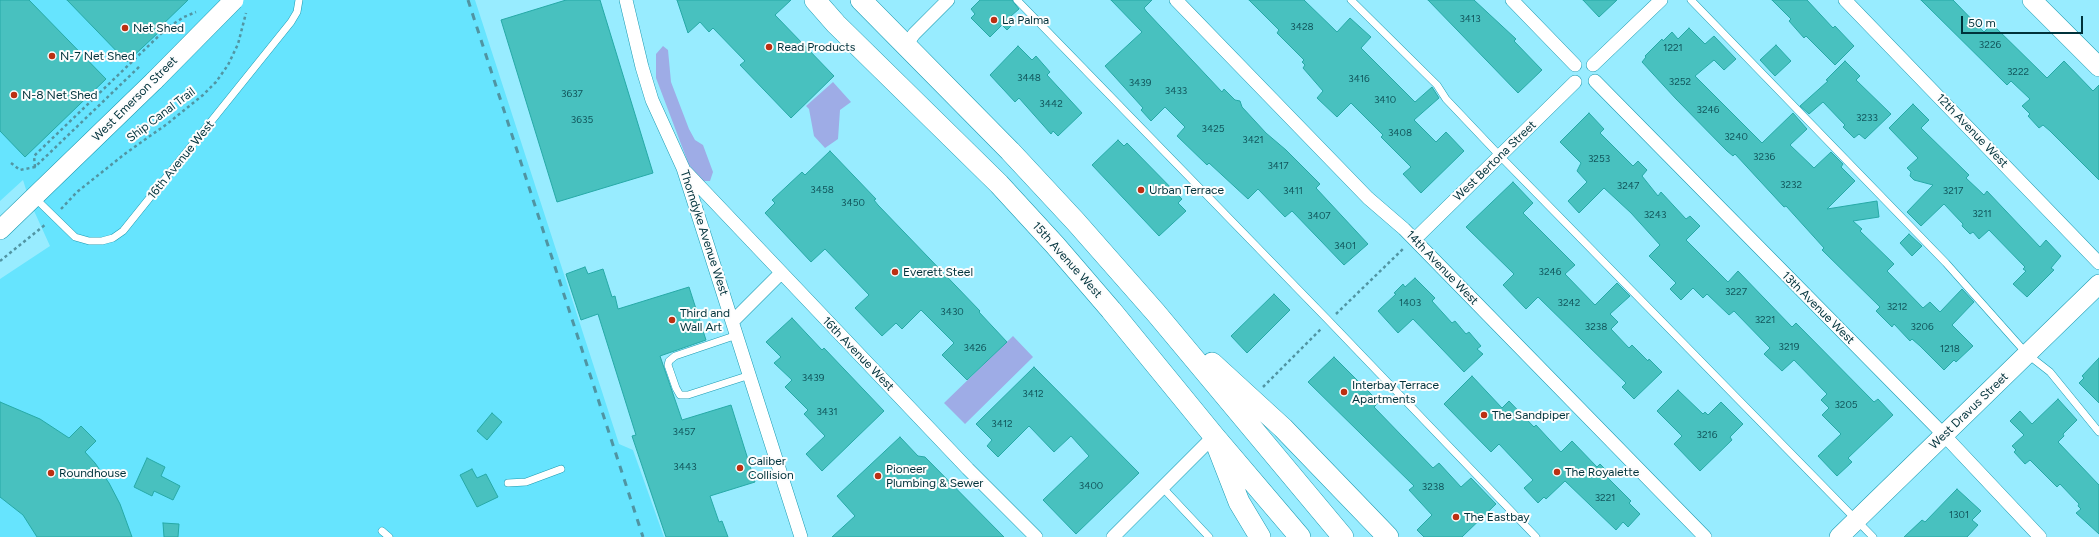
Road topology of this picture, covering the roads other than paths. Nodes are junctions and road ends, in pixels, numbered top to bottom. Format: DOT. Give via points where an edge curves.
graph roads {
  1 [pos="234,0"];
  2 [pos="299,0"];
  3 [pos="626,0"];
  4 [pos="861,0"];
  5 [pos="948,0"];
  6 [pos="1017,0"];
  7 [pos="1176,0"];
  8 [pos="1351,0"];
  9 [pos="1512,0"];
  10 [pos="1661,0"];
  11 [pos="1691,0"];
  12 [pos="1845,0"];
  13 [pos="2032,0"];
  14 [pos="816,2"];
  15 [pos="906,45"];
  16 [pos="1593,64"];
  17 [pos="1575,65"];
  18 [pos="2099,67"];
  19 [pos="1595,81"];
  20 [pos="1575,82"];
  21 [pos="1500,156"];
  22 [pos="683,168"];
  23 [pos="35,198"];
  24 [pos="0,230"];
  25 [pos="1415,239"];
  26 [pos="2099,263"];
  27 [pos="781,273"];
  28 [pos="2099,284"];
  29 [pos="1156,313"];
  30 [pos="733,321"];
  31 [pos="737,335"];
  32 [pos="2027,354"];
  33 [pos="750,375"];
  34 [pos="2099,432"];
  35 [pos="1944,435"];
  36 [pos="1214,436"];
  37 [pos="561,469"];
  38 [pos="508,483"];
  39 [pos="1163,488"];
  40 [pos="1856,520"];
  41 [pos="382,531"];
  42 [pos="389,537"];
  43 [pos="802,537"];
  44 [pos="1036,537"];
  45 [pos="1113,537"];
  46 [pos="1209,537"];
  47 [pos="1260,537"];
  48 [pos="1300,537"];
  49 [pos="1343,537"];
  50 [pos="1388,537"];
  51 [pos="1536,537"];
  52 [pos="1705,537"];
  53 [pos="1838,537"];
  54 [pos="1873,537"];
  55 [pos="2040,537"];
  1 -- 23 [label="street, West Emerson Street, bridge"];
  2 -- 23 [label="lane, 16th Avenue West" via="291,22 123,231 102,241 75,237"];
  3 -- 22 [label="street, Thorndyke Avenue West" via="652,100"];
  4 -- 15 [label="main road"];
  5 -- 15 [label="street"];
  6 -- 51 [label="lane"];
  7 -- 25 [label="street, 14th Avenue West" via="1368,198"];
  8 -- 21 [label="lane" via="1437,85 1446,99"];
  9 -- 17 [label="street"];
  10 -- 16 [label="street"];
  11 -- 32 [label="lane" via="1946,263"];
  12 -- 26 [label="street, 12th Avenue West"];
  13 -- 18 [label="street"];
  14 -- 36 [label="main road, 15th Avenue West" via="999,184 1055,245"];
  15 -- 29 [label="main road" via="1010,151"];
  16 -- 17 [label="street" via="1584,61"];
  16 -- 19 [label="street" via="1597,72"];
  17 -- 20 [label="street" via="1572,74"];
  19 -- 20 [label="street" via="1583,86"];
  19 -- 35 [label="street, 13th Avenue West"];
  20 -- 21 [label="street, West Bertona Street"];
  21 -- 25 [label="street, West Bertona Street"];
  21 -- 40 [label="lane"];
  22 -- 27 [label="street, 16th Avenue West"];
  22 -- 30 [label="street, Thorndyke Avenue West"];
  23 -- 24 [label="street, West Emerson Street"];
  25 -- 52 [label="street, 14th Avenue West"];
  27 -- 30 [label="street"];
  27 -- 44 [label="street, 16th Avenue West"];
  28 -- 32 [label="street, West Dravus Street"];
  29 -- 49 [label="main road"];
  29 -- 50 [label="main road" via="1283,428"];
  30 -- 31 [label="street, Thorndyke Avenue West"];
  31 -- 33 [label="street, Thorndyke Avenue West"];
  31 -- 33 [label="lane" via="675,356 669,361 668,366 680,394 688,395"];
  32 -- 34 [label="lane" via="2050,372"];
  32 -- 35 [label="street, West Dravus Street"];
  33 -- 43 [label="street, Thorndyke Avenue West"];
  35 -- 40 [label="street, West Dravus Street"];
  35 -- 55 [label="street, 13th Avenue West"];
  36 -- 39 [label="street"];
  36 -- 47 [label="main road" via="1239,502"];
  36 -- 48 [label="main road, 15th Avenue West"];
  37 -- 38 [label="lane" via="526,482"];
  39 -- 45 [label="street"];
  39 -- 46 [label="lane"];
  40 -- 53 [label="street, West Dravus Street"];
  40 -- 54 [label="lane"];
  41 -- 42 [label="lane"];
}
